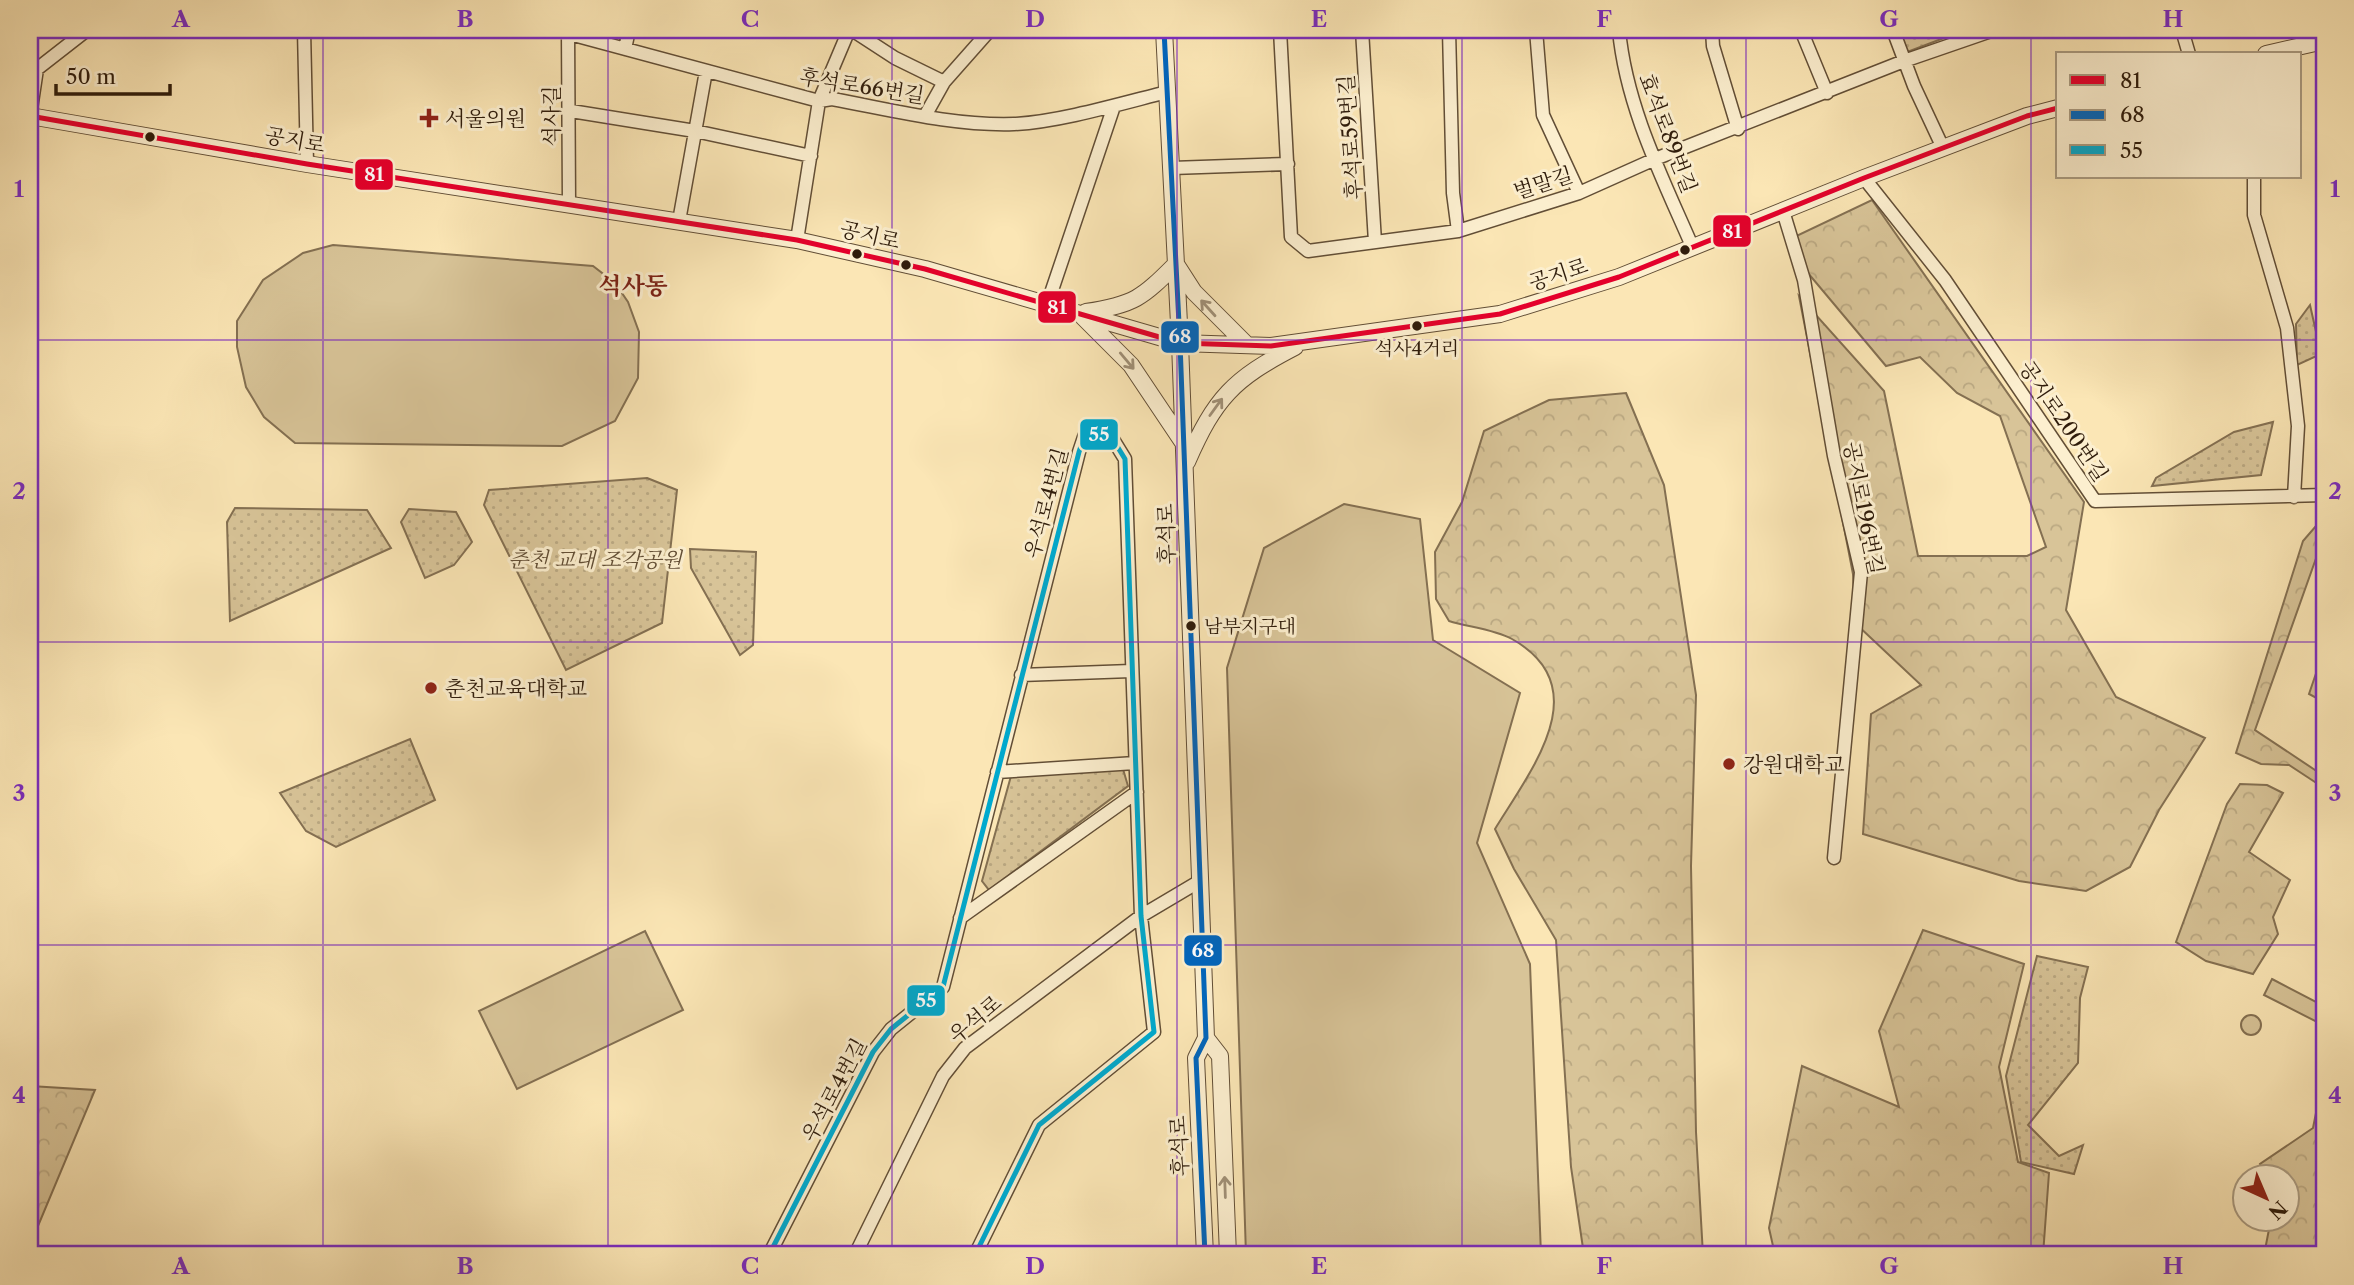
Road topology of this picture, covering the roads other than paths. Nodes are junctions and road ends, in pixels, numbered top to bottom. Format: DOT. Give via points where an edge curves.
graph roads {
  1 [pos="87,30"];
  2 [pos="304,30"];
  3 [pos="629,30"];
  4 [pos="850,30"];
  5 [pos="1164,30"];
  6 [pos="1280,30"];
  7 [pos="1362,30"];
  8 [pos="1449,30"];
  9 [pos="1536,30"];
  10 [pos="1619,30"];
  11 [pos="1712,30"];
  12 [pos="1801,30"];
  13 [pos="1892,30"];
  14 [pos="1994,30"];
  15 [pos="2182,30"];
  16 [pos="564,31"];
  17 [pos="984,32"];
  18 [pos="2324,41"];
  19 [pos="625,49"];
  20 [pos="2188,52"];
  21 [pos="2275,52"];
  22 [pos="1904,61"];
  23 [pos="706,71"];
  24 [pos="944,82"];
  25 [pos="1167,92"];
  26 [pos="1826,93"];
  27 [pos="819,102"];
  28 [pos="1114,106"];
  29 [pos="2056,109"];
  30 [pos="571,111"];
  31 [pos="30,116"];
  32 [pos="925,116"];
  33 [pos="1738,129"];
  34 [pos="695,131"];
  35 [pos="1943,148"];
  36 [pos="811,156"];
  37 [pos="1655,159"];
  38 [pos="307,164"];
  39 [pos="1288,164"];
  40 [pos="1172,168"];
  41 [pos="1864,178"];
  42 [pos="2254,178"];
  43 [pos="1579,193"];
  44 [pos="569,202"];
  45 [pos="1783,211"];
  46 [pos="679,220"];
  47 [pos="1458,231"];
  48 [pos="797,240"];
  49 [pos="1375,242"];
  50 [pos="1692,246"];
  51 [pos="1177,264"];
  52 [pos="1047,304"];
  53 [pos="1078,313"];
  54 [pos="1306,342"];
  55 [pos="1180,343"];
  56 [pos="1247,345"];
  57 [pos="1184,443"];
  58 [pos="1185,467"];
  59 [pos="2324,495"];
  60 [pos="2294,497"];
  61 [pos="1131,671"];
  62 [pos="1021,675"];
  63 [pos="1135,763"];
  64 [pos="997,772"];
  65 [pos="1137,792"];
  66 [pos="1834,858"];
  67 [pos="1200,881"];
  68 [pos="1141,916"];
  69 [pos="960,918"];
  70 [pos="1206,1038"];
  71 [pos="769,1255"];
  72 [pos="855,1255"];
  73 [pos="975,1255"];
  74 [pos="1205,1255"];
  75 [pos="1228,1255"];
  1 -- 31 [label="street" via="37,69"];
  2 -- 38 [label="street"];
  3 -- 19 [label="street"];
  4 -- 24 [label="street"];
  4 -- 27 [label="street"];
  5 -- 25 [label="street, 후석로"];
  6 -- 39 [label="street, 벌말길"];
  7 -- 49 [label="street, 후석로59번길"];
  8 -- 47 [label="street"];
  9 -- 43 [label="street" via="1543,115"];
  10 -- 37 [label="street, 효석로89번길" via="1623,68"];
  11 -- 33 [label="street"];
  12 -- 26 [label="street"];
  13 -- 22 [label="street"];
  14 -- 22 [label="street, 벌말길"];
  15 -- 20 [label="street"];
  16 -- 19 [label="street, 후석로66번길"];
  16 -- 30 [label="street, 석사길"];
  17 -- 24 [label="street"];
  18 -- 21 [label="street"];
  19 -- 23 [label="street, 후석로66번길"];
  22 -- 26 [label="street, 벌말길"];
  22 -- 35 [label="street"];
  23 -- 27 [label="street, 후석로66번길"];
  23 -- 34 [label="street"];
  24 -- 32 [label="street"];
  25 -- 28 [label="street, 후석로66번길"];
  25 -- 40 [label="street, 후석로"];
  26 -- 33 [label="street, 벌말길"];
  27 -- 32 [label="street, 후석로66번길" via="832,99"];
  27 -- 36 [label="street"];
  28 -- 32 [label="street, 후석로66번길" via="1015,124"];
  28 -- 52 [label="street"];
  29 -- 35 [label="street, 공지로"];
  30 -- 34 [label="street"];
  30 -- 44 [label="street, 석사길"];
  31 -- 38 [label="street, 공지로"];
  33 -- 37 [label="street, 벌말길"];
  34 -- 36 [label="street"];
  34 -- 46 [label="street"];
  35 -- 41 [label="street, 공지로"];
  36 -- 48 [label="street"];
  37 -- 43 [label="street, 벌말길"];
  37 -- 50 [label="street, 효석로89번길"];
  38 -- 44 [label="street, 공지로"];
  39 -- 40 [label="street"];
  39 -- 49 [label="street, 벌말길" via="1291,237 1308,251"];
  40 -- 51 [label="street, 후석로"];
  41 -- 45 [label="street, 공지로"];
  41 -- 60 [label="street, 공지로200번길" via="1945,280 2095,501"];
  42 -- 60 [label="street" via="2254,215 2287,328 2298,426"];
  43 -- 47 [label="street, 벌말길"];
  44 -- 46 [label="street, 공지로"];
  45 -- 50 [label="street, 공지로"];
  45 -- 66 [label="street, 공지로196번길" via="1804,280 1834,456 1861,572"];
  46 -- 48 [label="street, 공지로"];
  47 -- 49 [label="street, 벌말길"];
  48 -- 52 [label="street, 공지로" via="925,269"];
  50 -- 54 [label="street, 공지로" via="1619,277 1500,314"];
  51 -- 53 [label="street" via="1152,289 1124,306"];
  51 -- 55 [label="street, 후석로"];
  56 -- 51 [label="street, one-way" via="1194,292"];
  52 -- 53 [label="street, 공지로"];
  53 -- 55 [label="street, 공지로"];
  53 -- 57 [label="street, one-way" via="1131,365"];
  54 -- 56 [label="street, 공지로"];
  58 -- 54 [label="street, one-way" via="1204,424 1242,377"];
  55 -- 56 [label="street, 공지로"];
  55 -- 57 [label="street, 후석로"];
  57 -- 58 [label="street, 후석로"];
  58 -- 67 [label="street, 후석로"];
  59 -- 60 [label="street, 공지로200번길"];
  61 -- 62 [label="street"];
  61 -- 62 [label="street, 우석로4번길" via="1125,459 1109,433 1084,437"];
  61 -- 63 [label="street, 우석로4번길"];
  62 -- 64 [label="street, 우석로4번길"];
  63 -- 64 [label="street"];
  63 -- 65 [label="street, 우석로4번길"];
  64 -- 69 [label="street, 우석로4번길"];
  65 -- 68 [label="street, 우석로4번길"];
  65 -- 69 [label="street"];
  67 -- 68 [label="street, 우석로"];
  67 -- 70 [label="street, 후석로"];
  68 -- 72 [label="street, 우석로" via="965,1048 943,1076"];
  68 -- 73 [label="street, 우석로4번길" via="1154,1032 1039,1125"];
  69 -- 71 [label="street, 우석로4번길" via="943,987 891,1028 873,1052"];
  70 -- 74 [label="street, 후석로" via="1196,1058"];
  75 -- 70 [label="street, 후석로, one-way" via="1220,1056"];
}
